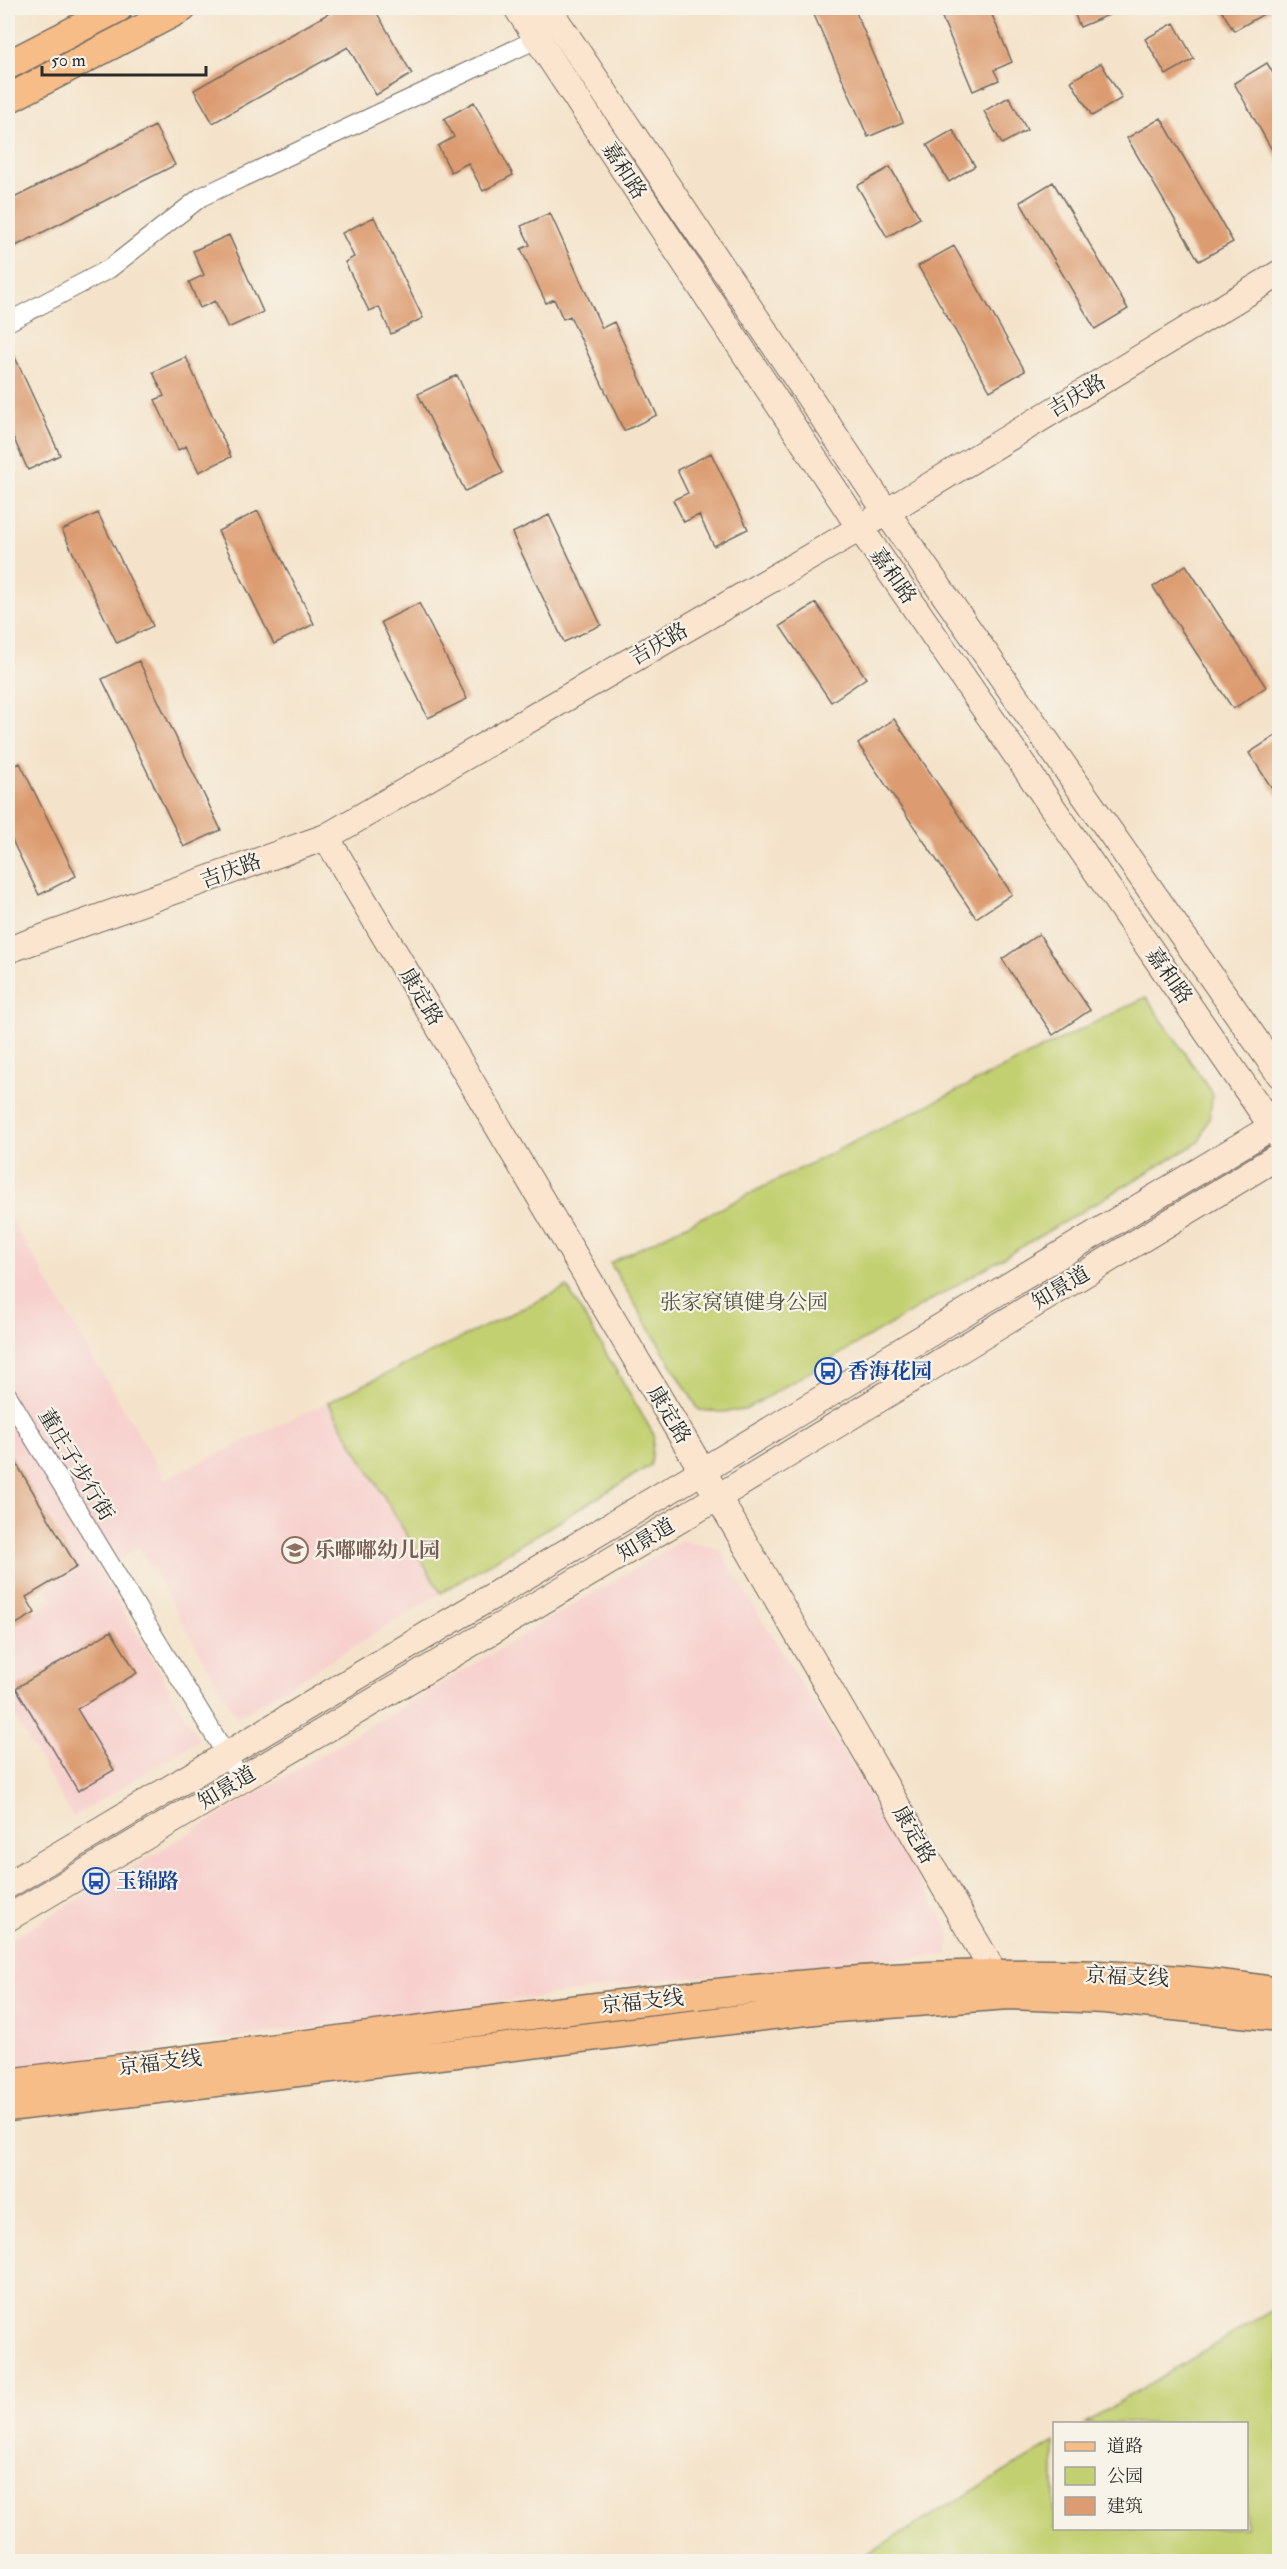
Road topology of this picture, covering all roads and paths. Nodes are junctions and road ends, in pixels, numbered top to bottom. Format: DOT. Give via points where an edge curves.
graph roads {
  1 [pos="118,8"];
  2 [pos="182,8"];
  3 [pos="517,8"];
  4 [pos="548,8"];
  5 [pos="537,39"];
  6 [pos="8,65"];
  7 [pos="8,99"];
  8 [pos="1280,273"];
  9 [pos="8,322"];
  10 [pos="887,512"];
  11 [pos="860,528"];
  12 [pos="326,837"];
  13 [pos="8,950"];
  14 [pos="1280,1075"];
  15 [pos="1277,1128"];
  16 [pos="1280,1155"];
  17 [pos="8,1396"];
  18 [pos="702,1471"];
  19 [pos="718,1497"];
  20 [pos="225,1754"];
  21 [pos="241,1779"];
  22 [pos="8,1885"];
  23 [pos="8,1918"];
  24 [pos="1001,1984"];
  25 [pos="1280,1992"];
  26 [pos="1280,2017"];
  27 [pos="8,2083"];
  28 [pos="8,2107"];
  1 -- 6 [label="main road"];
  2 -- 7 [label="main road"];
  3 -- 5 [label="main road, 嘉和路"];
  4 -- 10 [label="main road, 嘉和路"];
  5 -- 9 [label="street" via="201,197 109,269"];
  5 -- 11 [label="main road, 嘉和路"];
  8 -- 10 [label="main road, 吉庆路"];
  10 -- 11 [label="main road, 吉庆路"];
  10 -- 14 [label="main road, 嘉和路"];
  11 -- 12 [label="main road, 吉庆路"];
  11 -- 15 [label="main road, 嘉和路"];
  12 -- 13 [label="main road, 吉庆路"];
  12 -- 18 [label="main road, 康定路"];
  15 -- 18 [label="main road, 知景道"];
  16 -- 19 [label="main road, 知景道"];
  17 -- 20 [label="street, 董庄子步行街"];
  18 -- 19 [label="main road, 康定路"];
  18 -- 20 [label="main road, 知景道"];
  19 -- 21 [label="main road, 知景道"];
  19 -- 24 [label="main road, 康定路"];
  20 -- 21 [label="street, 董庄子步行街"];
  20 -- 22 [label="main road, 知景道"];
  21 -- 23 [label="main road, 知景道"];
  24 -- 25 [label="main road, 京福支线" via="1113,1974"];
  24 -- 26 [label="main road, 京福支线"];
  24 -- 27 [label="main road, 京福支线" via="818,1984 632,2002"];
  24 -- 28 [label="main road, 京福支线"];
}
